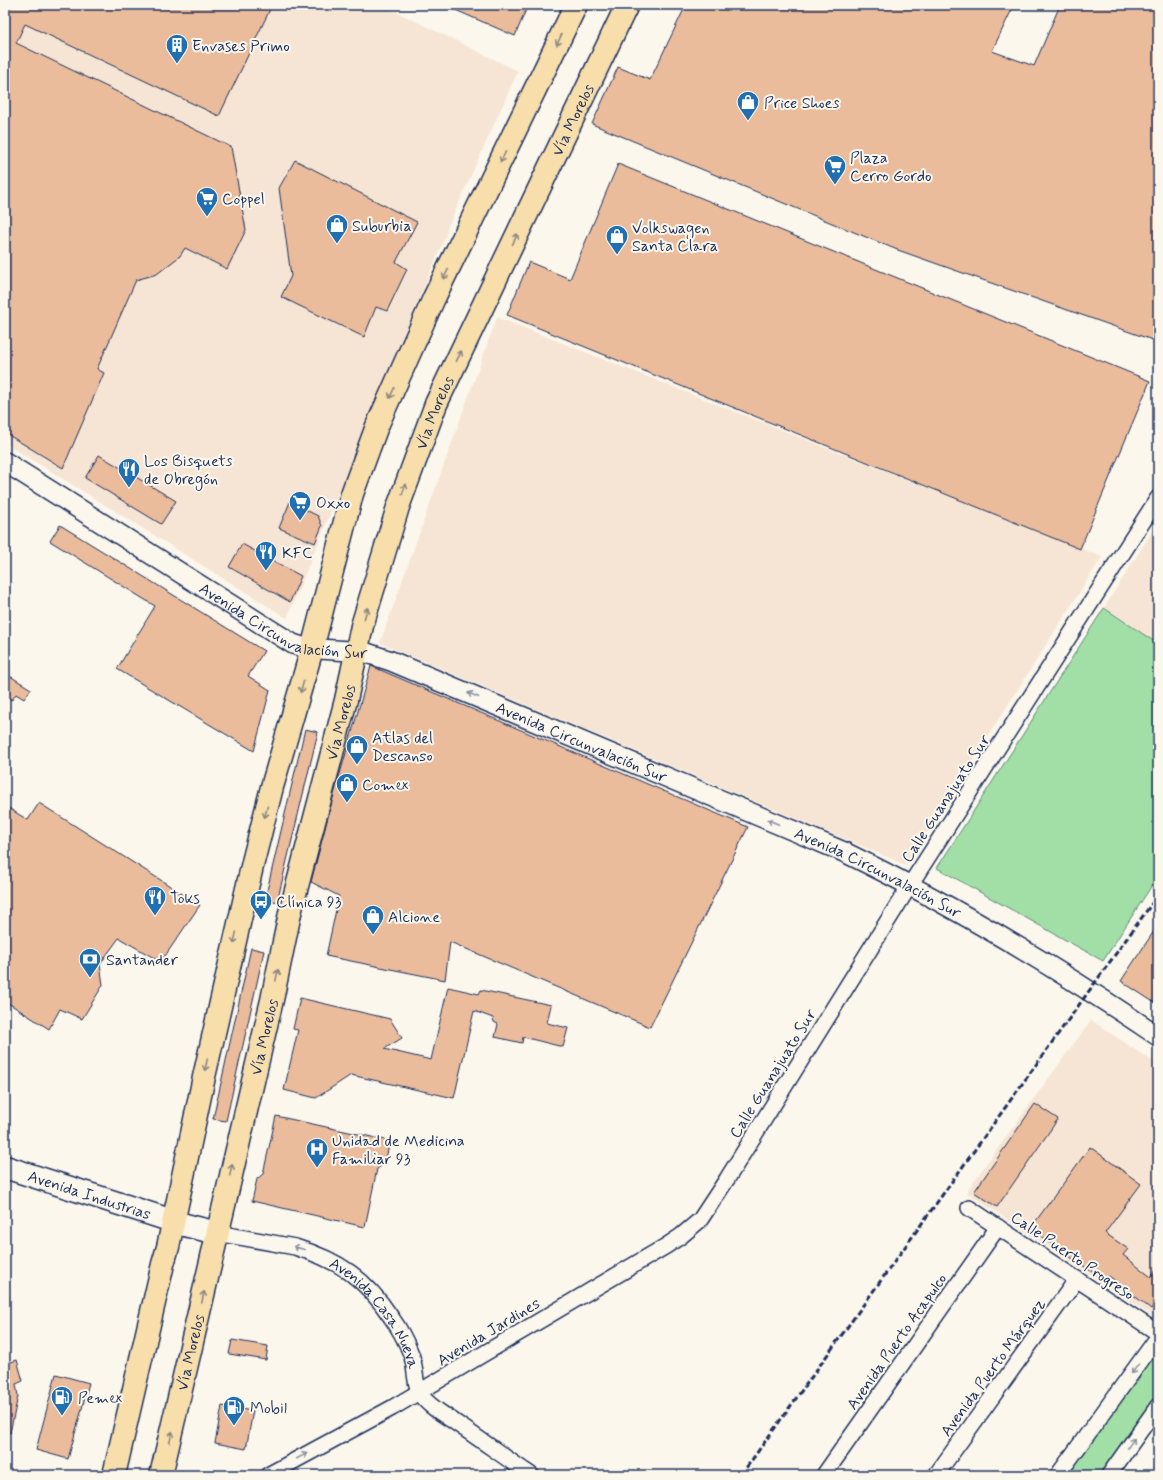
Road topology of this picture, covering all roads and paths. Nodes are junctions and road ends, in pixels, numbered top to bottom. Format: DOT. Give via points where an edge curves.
graph roads {
  1 [pos="576,5"];
  2 [pos="627,5"];
  3 [pos="5,462"];
  4 [pos="1158,498"];
  5 [pos="312,649"];
  6 [pos="357,651"];
  7 [pos="910,886"];
  8 [pos="1158,1036"];
  9 [pos="5,1167"];
  10 [pos="969,1208"];
  11 [pos="700,1220"];
  12 [pos="174,1221"];
  13 [pos="998,1227"];
  14 [pos="217,1233"];
  15 [pos="1076,1279"];
  16 [pos="1158,1333"];
  17 [pos="1158,1337"];
  18 [pos="419,1392"];
  19 [pos="1158,1406"];
  20 [pos="114,1475"];
  21 [pos="161,1475"];
  22 [pos="268,1475"];
  23 [pos="531,1475"];
  24 [pos="824,1475"];
  25 [pos="936,1475"];
  26 [pos="1058,1475"];
  27 [pos="1109,1475"];
  1 -- 5 [label="main road, one-way" via="434,298 377,426 352,494"];
  6 -- 2 [label="main road, Vía Morelos, one-way" via="362,626 398,507 436,404"];
  3 -- 5 [label="street, Avenida Circunvalación Sur" via="293,644"];
  4 -- 7 [label="street, Calle Guanajuato Sur"];
  5 -- 6 [label="street, Avenida Circunvalación Sur"];
  5 -- 12 [label="main road, one-way" via="251,870 202,1083"];
  7 -- 6 [label="street, Avenida Circunvalación Sur, one-way" via="844,852 391,661"];
  14 -- 6 [label="main road, Vía Morelos, one-way" via="290,913"];
  7 -- 8 [label="street, Avenida Circunvalación Sur" via="1034,956"];
  7 -- 11 [label="street, Calle Guanajuato Sur"];
  9 -- 12 [label="main road, Avenida Industrias"];
  10 -- 13 [label="street, Calle Puerto Progreso"];
  11 -- 18 [label="street, Avenida Jardines" via="666,1246"];
  12 -- 14 [label="main road, Avenida Casa Nueva"];
  12 -- 20 [label="main road"];
  13 -- 15 [label="street, Calle Puerto Progreso"];
  13 -- 24 [label="street, Avenida Puerto Acapulco"];
  18 -- 14 [label="street, Avenida Casa Nueva, one-way" via="411,1355 395,1322 366,1285 346,1269 326,1258 295,1247"];
  21 -- 14 [label="main road, Vía Morelos, one-way"];
  15 -- 16 [label="street, Calle Puerto Progreso"];
  15 -- 25 [label="street, Avenida Puerto Márquez"];
  17 -- 26 [label="street, one-way"];
  22 -- 18 [label="street, Avenida Jardines, one-way"];
  18 -- 23 [label="street, Avenida Casa Nueva" via="428,1403"];
  27 -- 19 [label="street, one-way"];
}
